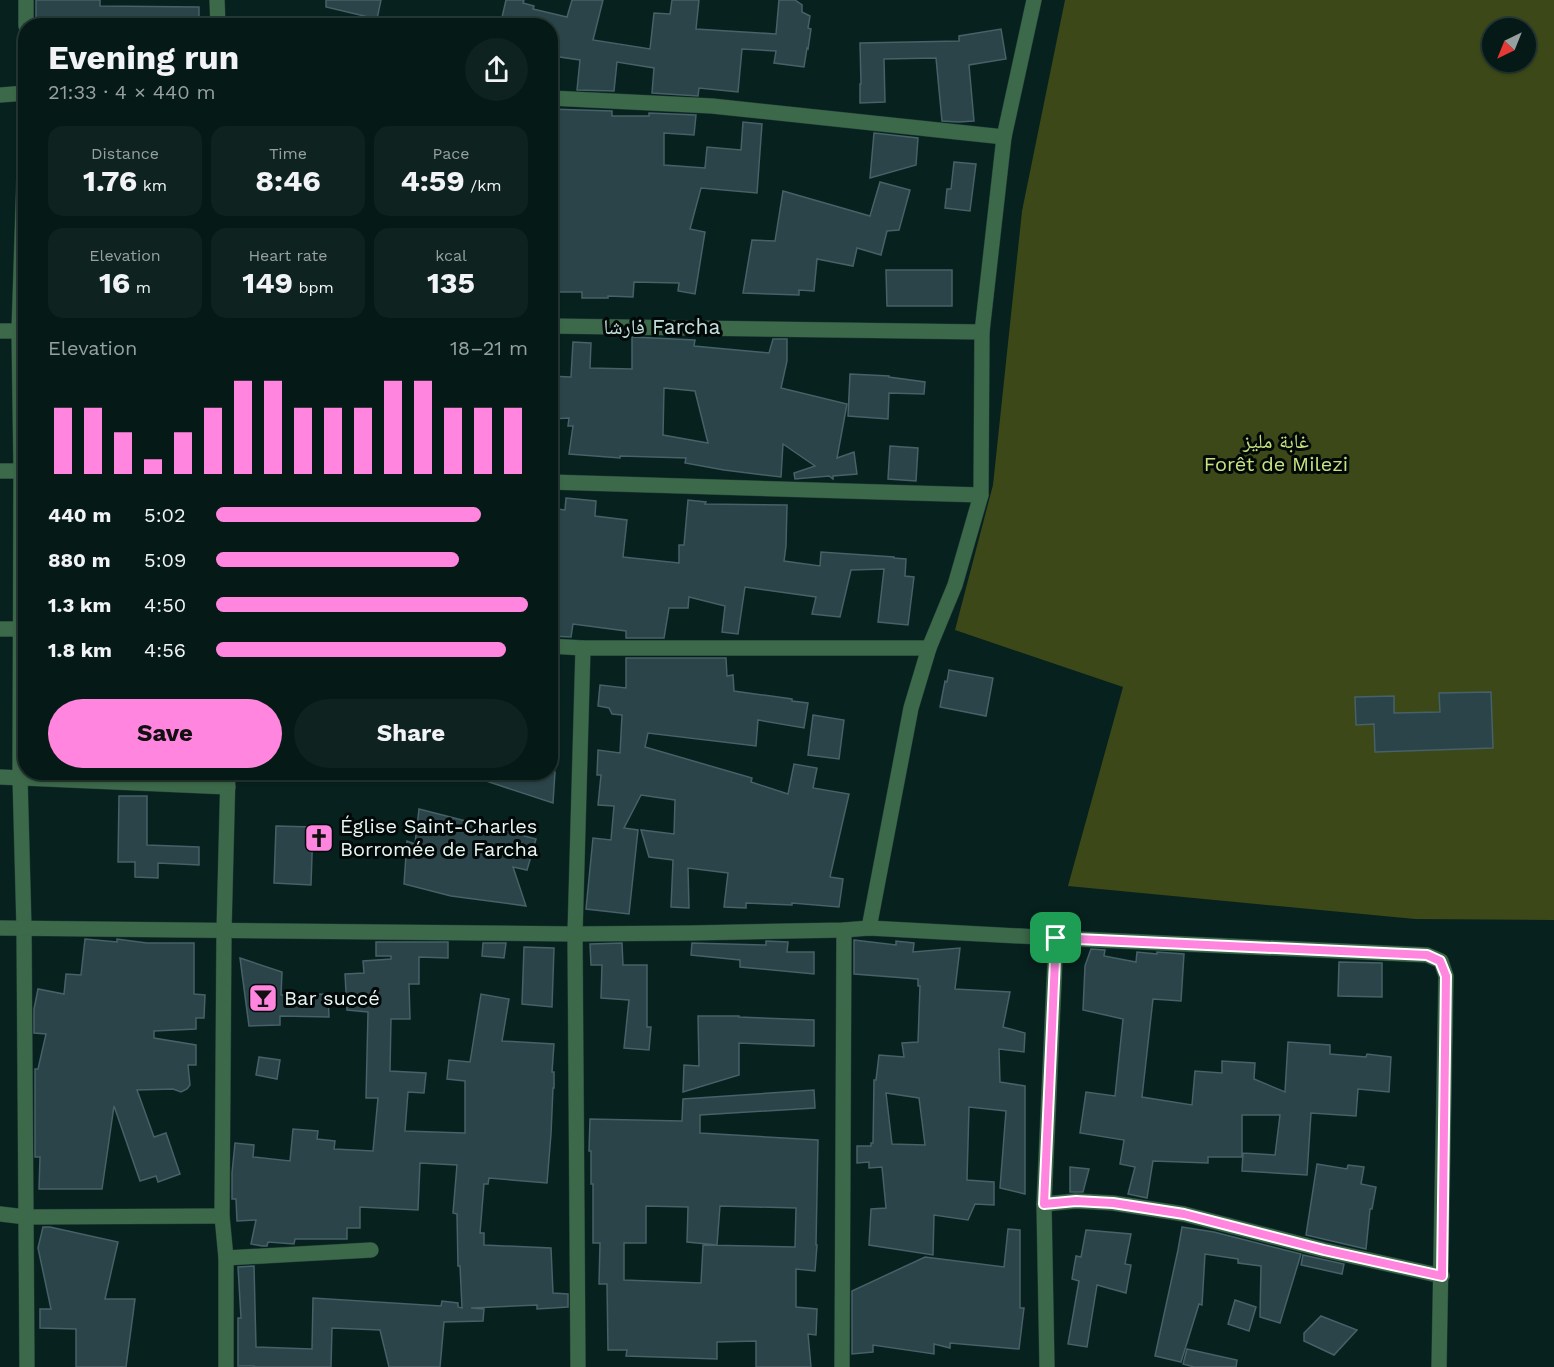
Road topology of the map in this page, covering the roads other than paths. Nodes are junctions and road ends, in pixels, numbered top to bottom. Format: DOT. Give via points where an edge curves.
graph roads {
  1 [pos="26,0"];
  2 [pos="217,0"];
  3 [pos="1034,0"];
  4 [pos="26,18"];
  5 [pos="218,18"];
  6 [pos="18,94"];
  7 [pos="0,95"];
  8 [pos="558,98"];
  9 [pos="1004,137"];
  10 [pos="558,326"];
  11 [pos="0,330"];
  12 [pos="18,331"];
  13 [pos="982,332"];
  14 [pos="0,471"];
  15 [pos="18,471"];
  16 [pos="558,482"];
  17 [pos="981,495"];
  18 [pos="0,629"];
  19 [pos="18,629"];
  20 [pos="558,646"];
  21 [pos="583,648"];
  22 [pos="929,648"];
  23 [pos="0,777"];
  24 [pos="18,777"];
  25 [pos="20,780"];
  26 [pos="228,780"];
  27 [pos="869,927"];
  28 [pos="0,928"];
  29 [pos="24,928"];
  30 [pos="843,930"];
  31 [pos="224,931"];
  32 [pos="575,934"];
  33 [pos="1056,938"];
  34 [pos="1044,1204"];
  35 [pos="0,1214"];
  36 [pos="222,1216"];
  37 [pos="26,1217"];
  38 [pos="371,1250"];
  39 [pos="226,1258"];
  40 [pos="1442,1276"];
  41 [pos="27,1367"];
  42 [pos="226,1367"];
  43 [pos="578,1367"];
  44 [pos="843,1367"];
  45 [pos="1047,1367"];
  46 [pos="1439,1367"];
  1 -- 4 [label="street"];
  2 -- 5 [label="street"];
  3 -- 9 [label="street"];
  6 -- 7 [label="street"];
  8 -- 9 [label="street" via="712,106"];
  9 -- 13 [label="street"];
  10 -- 13 [label="street"];
  11 -- 12 [label="street"];
  13 -- 17 [label="street"];
  14 -- 15 [label="street"];
  16 -- 17 [label="street"];
  17 -- 22 [label="street" via="955,585"];
  18 -- 19 [label="street"];
  20 -- 21 [label="street"];
  21 -- 22 [label="street"];
  21 -- 32 [label="street"];
  22 -- 27 [label="street" via="911,708"];
  23 -- 24 [label="street"];
  25 -- 29 [label="street"];
  26 -- 31 [label="street"];
  27 -- 30 [label="street"];
  27 -- 33 [label="street"];
  28 -- 29 [label="street"];
  29 -- 31 [label="street"];
  29 -- 37 [label="street"];
  30 -- 32 [label="street"];
  30 -- 44 [label="street"];
  31 -- 32 [label="street"];
  31 -- 36 [label="street"];
  32 -- 43 [label="street"];
  33 -- 34 [label="street"];
  33 -- 40 [label="street" via="1427,955 1440,961 1446,976"];
  34 -- 40 [label="street" via="1113,1203 1184,1214"];
  34 -- 45 [label="street"];
  35 -- 37 [label="street"];
  36 -- 37 [label="street"];
  36 -- 39 [label="street"];
  37 -- 41 [label="street"];
  38 -- 39 [label="street"];
  39 -- 42 [label="street"];
  40 -- 46 [label="street"];
}
